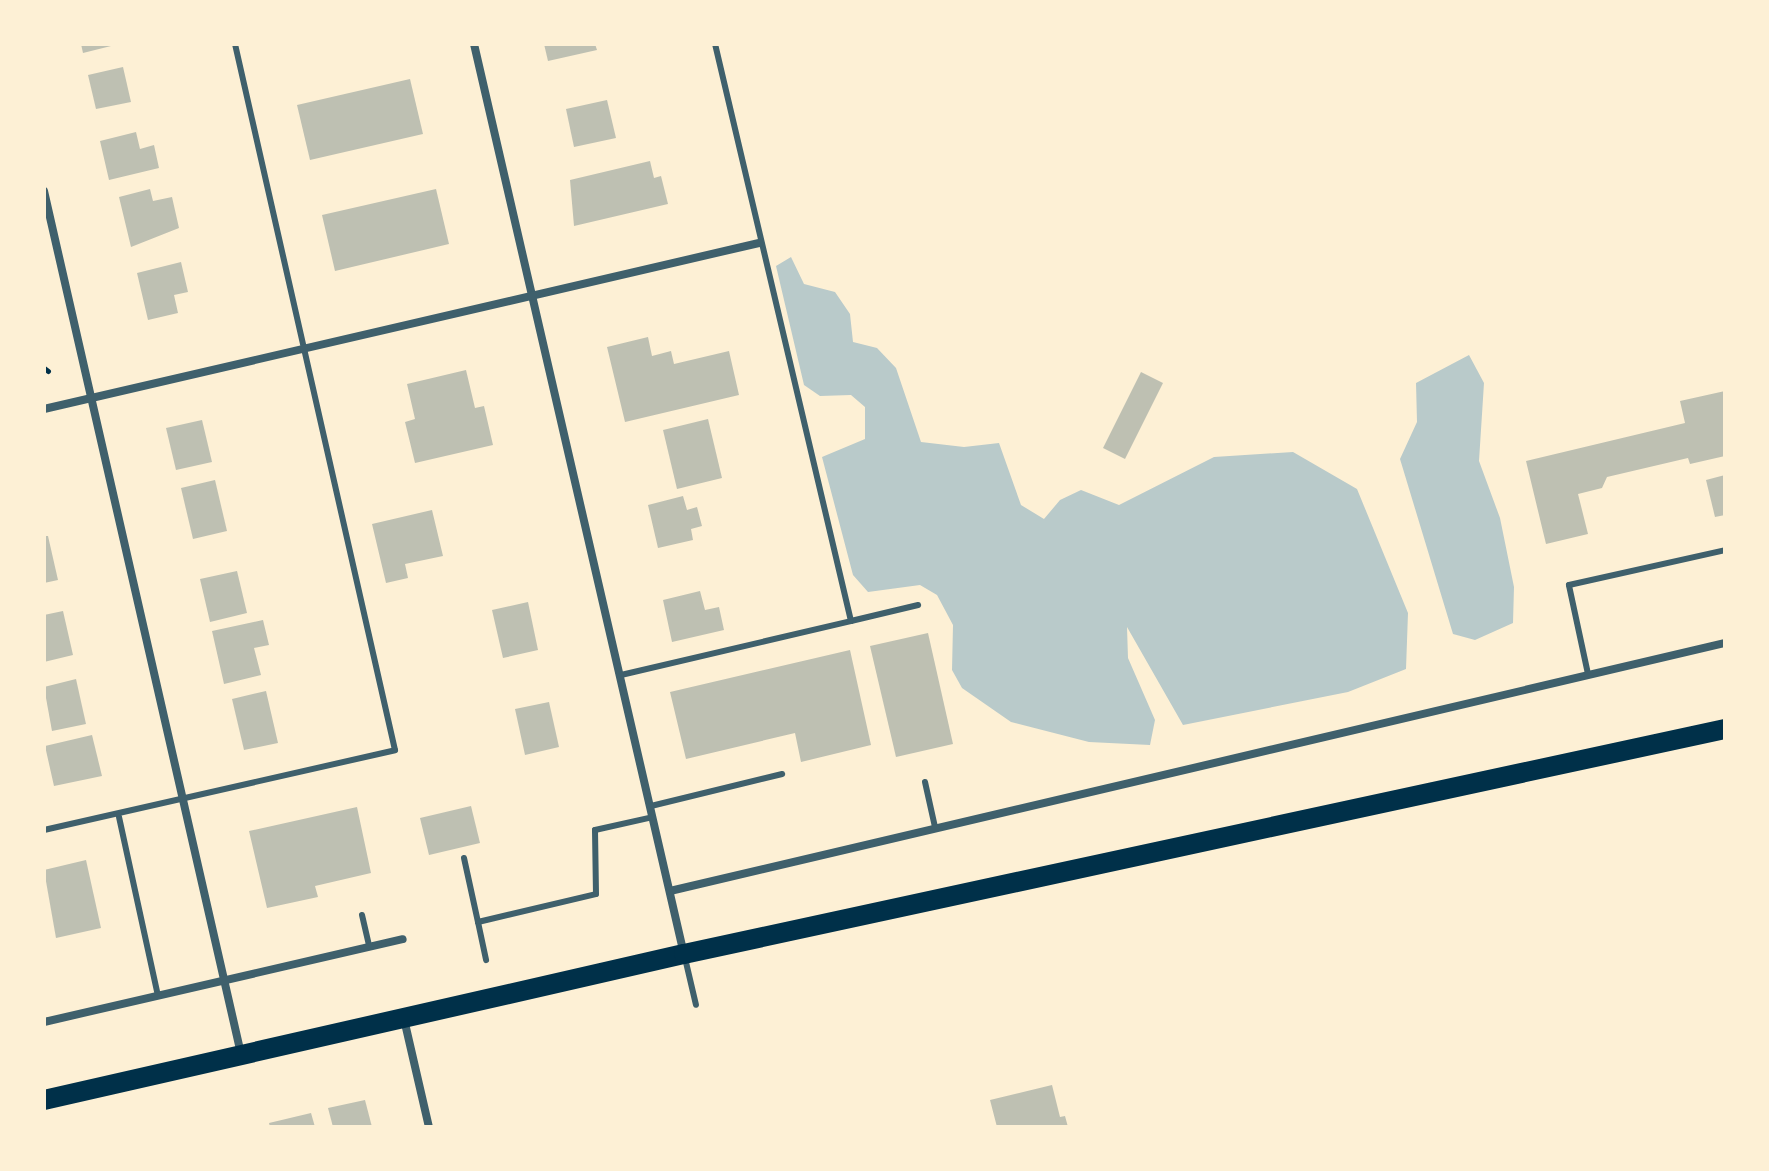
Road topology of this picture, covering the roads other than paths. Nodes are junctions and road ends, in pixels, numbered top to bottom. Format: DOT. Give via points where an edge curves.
graph roads {
  1 [pos="235,44"];
  2 [pos="474,44"];
  3 [pos="715,44"];
  4 [pos="44,191"];
  5 [pos="759,243"];
  6 [pos="531,296"];
  7 [pos="305,349"];
  8 [pos="91,398"];
  9 [pos="44,409"];
  10 [pos="1725,550"];
  11 [pos="918,605"];
  12 [pos="851,621"];
  13 [pos="1725,643"];
  14 [pos="1588,674"];
  15 [pos="621,675"];
  16 [pos="1725,729"];
  17 [pos="782,774"];
  18 [pos="925,782"];
  19 [pos="183,799"];
  20 [pos="651,806"];
  21 [pos="119,817"];
  22 [pos="653,817"];
  23 [pos="935,827"];
  24 [pos="44,830"];
  25 [pos="464,858"];
  26 [pos="670,891"];
  27 [pos="362,915"];
  28 [pos="478,922"];
  29 [pos="403,939"];
  30 [pos="369,946"];
  31 [pos="684,954"];
  32 [pos="486,960"];
  33 [pos="225,982"];
  34 [pos="158,996"];
  35 [pos="696,1005"];
  36 [pos="404,1018"];
  37 [pos="44,1022"];
  38 [pos="241,1055"];
  39 [pos="44,1100"];
  40 [pos="429,1127"];
  1 -- 7 [label="lane"];
  2 -- 6 [label="street"];
  3 -- 5 [label="lane"];
  4 -- 8 [label="street"];
  5 -- 6 [label="street"];
  5 -- 12 [label="lane"];
  6 -- 7 [label="street"];
  6 -- 15 [label="street"];
  7 -- 8 [label="street"];
  7 -- 19 [label="lane" via="395,750"];
  8 -- 9 [label="street"];
  8 -- 19 [label="street"];
  10 -- 14 [label="lane" via="1569,585"];
  11 -- 12 [label="lane"];
  12 -- 15 [label="lane"];
  13 -- 14 [label="street"];
  14 -- 23 [label="street"];
  15 -- 20 [label="street"];
  16 -- 31 [label="main road"];
  17 -- 20 [label="lane"];
  18 -- 23 [label="lane"];
  19 -- 21 [label="lane"];
  19 -- 33 [label="street"];
  20 -- 22 [label="street"];
  21 -- 24 [label="lane"];
  21 -- 34 [label="lane"];
  22 -- 26 [label="street"];
  22 -- 28 [label="lane" via="595,830 596,894"];
  23 -- 26 [label="street"];
  25 -- 28 [label="lane"];
  26 -- 31 [label="street"];
  27 -- 30 [label="lane"];
  28 -- 32 [label="lane"];
  29 -- 30 [label="street"];
  30 -- 33 [label="street"];
  31 -- 35 [label="lane"];
  31 -- 36 [label="main road"];
  33 -- 34 [label="street"];
  33 -- 38 [label="street"];
  34 -- 37 [label="street"];
  36 -- 38 [label="main road"];
  36 -- 40 [label="street"];
  38 -- 39 [label="main road"];
}
